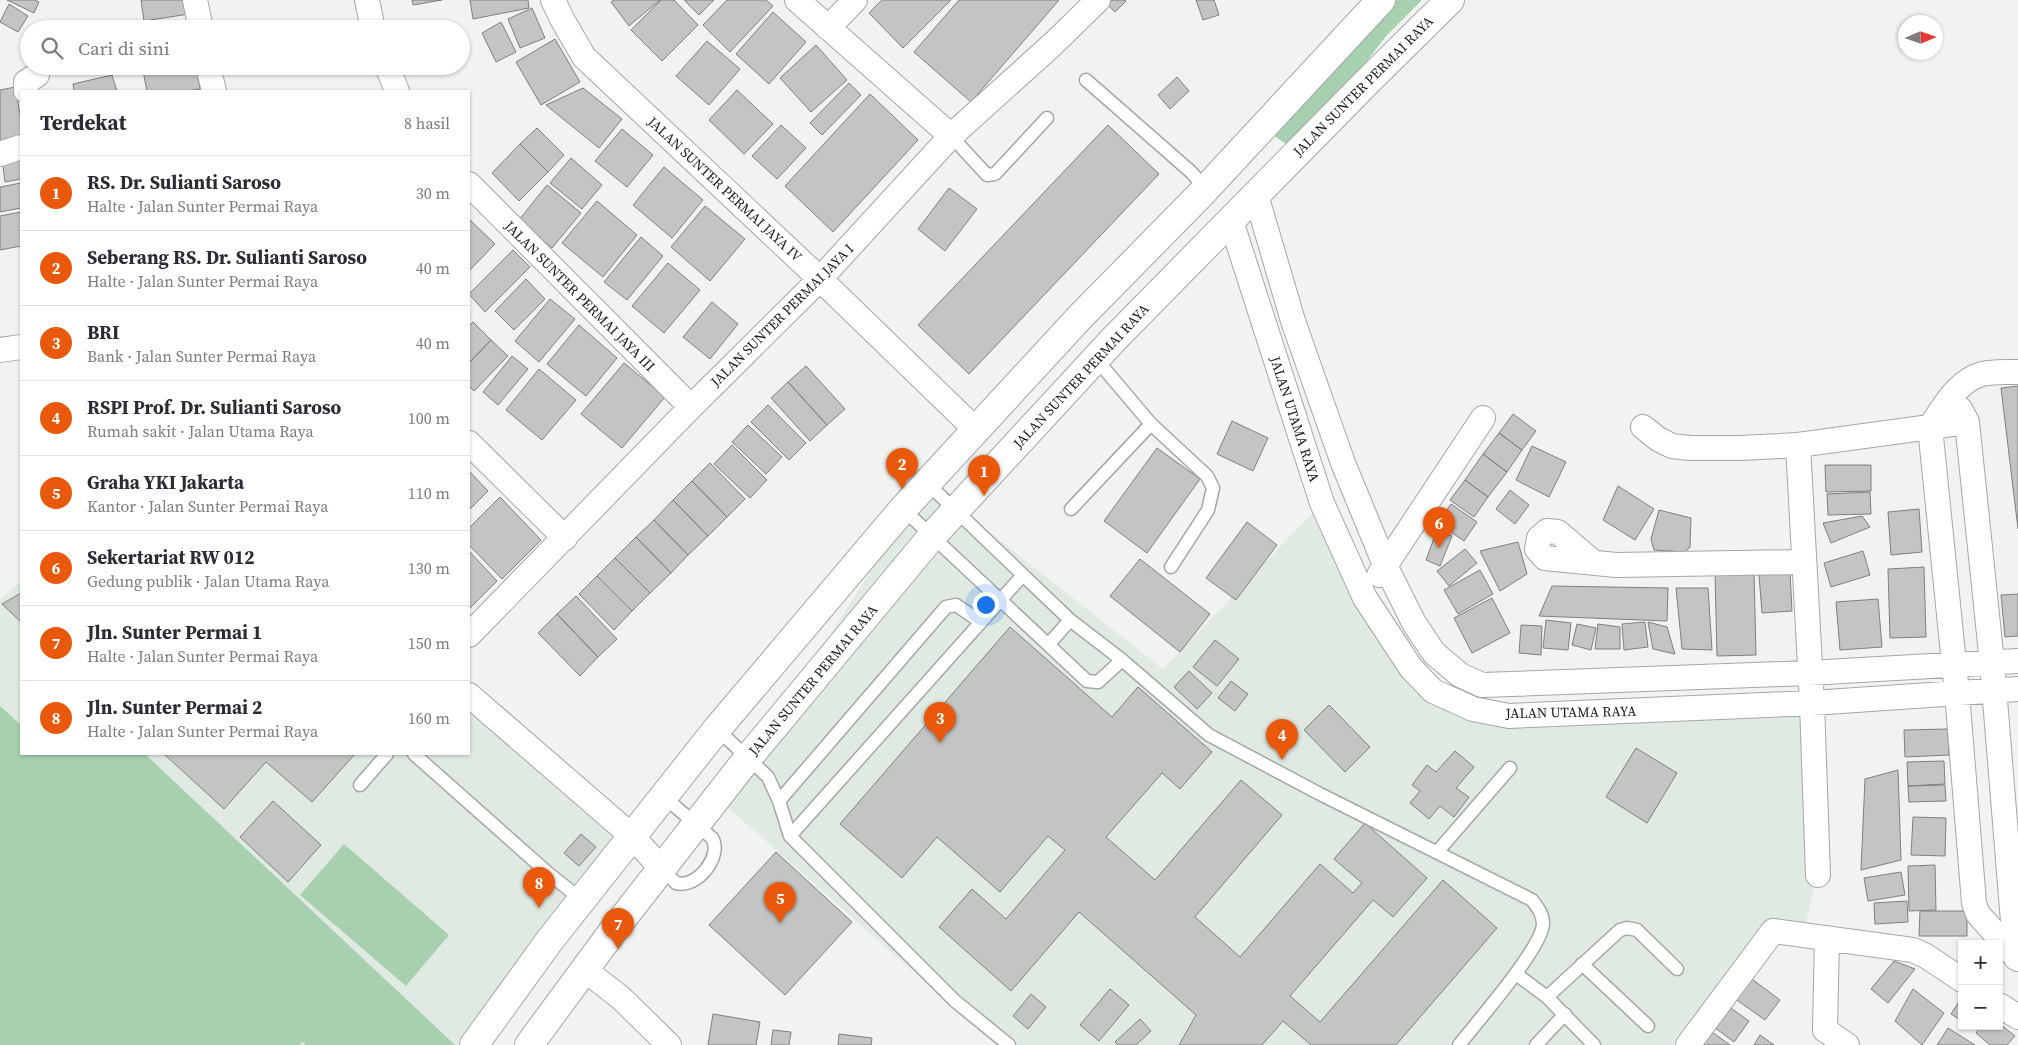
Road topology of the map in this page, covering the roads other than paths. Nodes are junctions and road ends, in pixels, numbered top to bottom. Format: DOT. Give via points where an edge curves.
graph roads {
  1 [pos="196,0"];
  2 [pos="367,0"];
  3 [pos="553,0"];
  4 [pos="797,0"];
  5 [pos="855,0"];
  6 [pos="1098,0"];
  7 [pos="1381,0"];
  8 [pos="1450,0"];
  9 [pos="199,20"];
  10 [pos="371,20"];
  11 [pos="828,28"];
  12 [pos="210,75"];
  13 [pos="391,75"];
  14 [pos="1086,80"];
  15 [pos="214,90"];
  16 [pos="397,90"];
  17 [pos="1047,118"];
  18 [pos="951,136"];
  19 [pos="20,147"];
  20 [pos="0,154"];
  21 [pos="470,185"];
  22 [pos="1206,189"];
  23 [pos="1256,195"];
  24 [pos="1231,221"];
  25 [pos="820,279"];
  26 [pos="20,347"];
  27 [pos="0,350"];
  28 [pos="1096,358"];
  29 [pos="2018,372"];
  30 [pos="1953,394"];
  31 [pos="691,407"];
  32 [pos="1483,418"];
  33 [pos="1967,422"];
  34 [pos="1151,424"];
  35 [pos="1643,427"];
  36 [pos="1930,427"];
  37 [pos="976,430"];
  38 [pos="470,444"];
  39 [pos="1798,445"];
  40 [pos="927,482"];
  41 [pos="903,508"];
  42 [pos="1071,509"];
  43 [pos="956,511"];
  44 [pos="933,535"];
  45 [pos="565,538"];
  46 [pos="1803,562"];
  47 [pos="1594,563"];
  48 [pos="1385,565"];
  49 [pos="1171,566"];
  50 [pos="1023,575"];
  51 [pos="1364,598"];
  52 [pos="1002,600"];
  53 [pos="1070,620"];
  54 [pos="981,622"];
  55 [pos="470,633"];
  56 [pos="1049,644"];
  57 [pos="1122,660"];
  58 [pos="2018,661"];
  59 [pos="1992,663"];
  60 [pos="1954,666"];
  61 [pos="1810,673"];
  62 [pos="2018,689"];
  63 [pos="1993,690"];
  64 [pos="1958,693"];
  65 [pos="470,696"];
  66 [pos="1812,702"];
  67 [pos="717,729"];
  68 [pos="386,755"];
  69 [pos="415,755"];
  70 [pos="748,758"];
  71 [pos="1510,768"];
  72 [pos="360,785"];
  73 [pos="663,796"];
  74 [pos="779,801"];
  75 [pos="697,824"];
  76 [pos="790,836"];
  77 [pos="633,837"];
  78 [pos="1438,851"];
  79 [pos="2013,861"];
  80 [pos="662,868"];
  81 [pos="1818,875"];
  82 [pos="582,900"];
  83 [pos="1827,938"];
  84 [pos="2017,958"];
  85 [pos="1582,964"];
  86 [pos="1677,969"];
  87 [pos="585,970"];
  88 [pos="1516,974"];
  89 [pos="1958,977"];
  90 [pos="1547,997"];
  91 [pos="2003,1008"];
  92 [pos="1565,1014"];
  93 [pos="2018,1017"];
  94 [pos="1648,1026"];
  95 [pos="1820,1037"];
  96 [pos="474,1045"];
  97 [pos="529,1045"];
  98 [pos="669,1045"];
  99 [pos="1009,1045"];
  100 [pos="1459,1045"];
  101 [pos="1536,1045"];
  102 [pos="1594,1045"];
  103 [pos="1688,1045"];
  104 [pos="1847,1045"];
  1 -- 9 [label="street"];
  2 -- 10 [label="street"];
  3 -- 25 [label="street, JALAN SUNTER PERMAI JAYA IV" via="584,57"];
  4 -- 11 [label="street"];
  5 -- 11 [label="street"];
  6 -- 18 [label="street, JALAN SUNTER PERMAI JAYA I"];
  7 -- 22 [label="street"];
  8 -- 23 [label="street, JALAN SUNTER PERMAI RAYA"];
  11 -- 18 [label="street"];
  12 -- 15 [label="street"];
  13 -- 16 [label="street"];
  14 -- 22 [label="lane"];
  17 -- 18 [label="lane" via="995,174 987,175"];
  18 -- 25 [label="street, JALAN SUNTER PERMAI JAYA I"];
  19 -- 20 [label="street"];
  21 -- 31 [label="street, JALAN SUNTER PERMAI JAYA III"];
  22 -- 37 [label="street" via="1080,317"];
  23 -- 24 [label="street, JALAN SUNTER PERMAI RAYA"];
  23 -- 48 [label="street, JALAN UTAMA RAYA" via="1293,321 1343,463"];
  24 -- 28 [label="street, JALAN SUNTER PERMAI RAYA"];
  24 -- 51 [label="street, JALAN UTAMA RAYA" via="1322,503"];
  25 -- 31 [label="street, JALAN SUNTER PERMAI JAYA I"];
  25 -- 37 [label="street, JALAN SUNTER PERMAI JAYA IV"];
  26 -- 27 [label="street"];
  28 -- 34 [label="lane"];
  28 -- 43 [label="street, JALAN SUNTER PERMAI RAYA"];
  29 -- 30 [label="street" via="1972,378"];
  30 -- 33 [label="street"];
  30 -- 36 [label="street"];
  31 -- 45 [label="street, JALAN SUNTER PERMAI JAYA I"];
  32 -- 48 [label="street"];
  33 -- 36 [label="street"];
  33 -- 59 [label="street"];
  34 -- 42 [label="lane"];
  34 -- 49 [label="lane" via="1207,476 1213,488 1208,510"];
  35 -- 39 [label="street" via="1672,446 1741,448"];
  36 -- 39 [label="street"];
  36 -- 60 [label="street"];
  37 -- 40 [label="street"];
  38 -- 45 [label="street"];
  39 -- 46 [label="street"];
  40 -- 41 [label="street"];
  40 -- 43 [label="lane"];
  41 -- 44 [label="lane"];
  41 -- 67 [label="street"];
  43 -- 44 [label="street, JALAN SUNTER PERMAI RAYA"];
  43 -- 50 [label="lane"];
  44 -- 52 [label="lane"];
  44 -- 70 [label="street, JALAN SUNTER PERMAI RAYA"];
  45 -- 55 [label="street, JALAN SUNTER PERMAI JAYA I"];
  46 -- 47 [label="street"];
  46 -- 61 [label="street"];
  48 -- 51 [label="street"];
  48 -- 61 [label="street, JALAN UTAMA RAYA" via="1414,624 1434,653 1460,674 1482,685"];
  50 -- 52 [label="lane"];
  50 -- 53 [label="lane"];
  51 -- 66 [label="street, JALAN UTAMA RAYA" via="1411,668 1433,690 1473,709 1509,716"];
  52 -- 54 [label="lane"];
  52 -- 56 [label="lane"];
  53 -- 56 [label="lane"];
  53 -- 57 [label="lane"];
  54 -- 74 [label="lane" via="956,605 946,608"];
  54 -- 76 [label="lane"];
  56 -- 57 [label="lane" via="1087,681 1098,682"];
  57 -- 78 [label="lane" via="1209,735"];
  58 -- 59 [label="street, JALAN UTAMA RAYA"];
  59 -- 60 [label="street, JALAN UTAMA RAYA"];
  59 -- 63 [label="street"];
  60 -- 61 [label="street, JALAN UTAMA RAYA"];
  60 -- 64 [label="street"];
  61 -- 66 [label="street"];
  62 -- 63 [label="street, JALAN UTAMA RAYA"];
  63 -- 64 [label="street, JALAN UTAMA RAYA"];
  63 -- 79 [label="street"];
  64 -- 66 [label="street, JALAN UTAMA RAYA"];
  64 -- 84 [label="street" via="1974,903 1978,914"];
  65 -- 77 [label="street"];
  66 -- 81 [label="street"];
  67 -- 70 [label="lane"];
  67 -- 73 [label="street"];
  68 -- 72 [label="lane"];
  69 -- 82 [label="lane"];
  70 -- 74 [label="lane" via="768,777"];
  70 -- 75 [label="street, JALAN SUNTER PERMAI RAYA"];
  71 -- 78 [label="lane"];
  73 -- 75 [label="lane"];
  73 -- 77 [label="street"];
  74 -- 76 [label="lane"];
  75 -- 80 [label="street, JALAN SUNTER PERMAI RAYA"];
  76 -- 99 [label="lane" via="955,1001"];
  77 -- 80 [label="street"];
  77 -- 82 [label="street"];
  78 -- 88 [label="lane" via="1532,900 1541,912 1543,925 1538,939"];
  79 -- 84 [label="street"];
  80 -- 87 [label="street, JALAN SUNTER PERMAI RAYA"];
  82 -- 96 [label="street"];
  83 -- 89 [label="street" via="1913,950"];
  83 -- 95 [label="street"];
  83 -- 103 [label="street" via="1773,931"];
  85 -- 86 [label="lane" via="1620,930 1627,928 1637,930"];
  85 -- 90 [label="lane"];
  85 -- 94 [label="lane"];
  87 -- 97 [label="street, JALAN SUNTER PERMAI RAYA"];
  87 -- 98 [label="street" via="621,998"];
  88 -- 90 [label="lane"];
  88 -- 100 [label="lane"];
  90 -- 92 [label="lane"];
  91 -- 93 [label="street"];
  92 -- 101 [label="lane"];
  92 -- 102 [label="lane"];
  95 -- 104 [label="street"];
}
